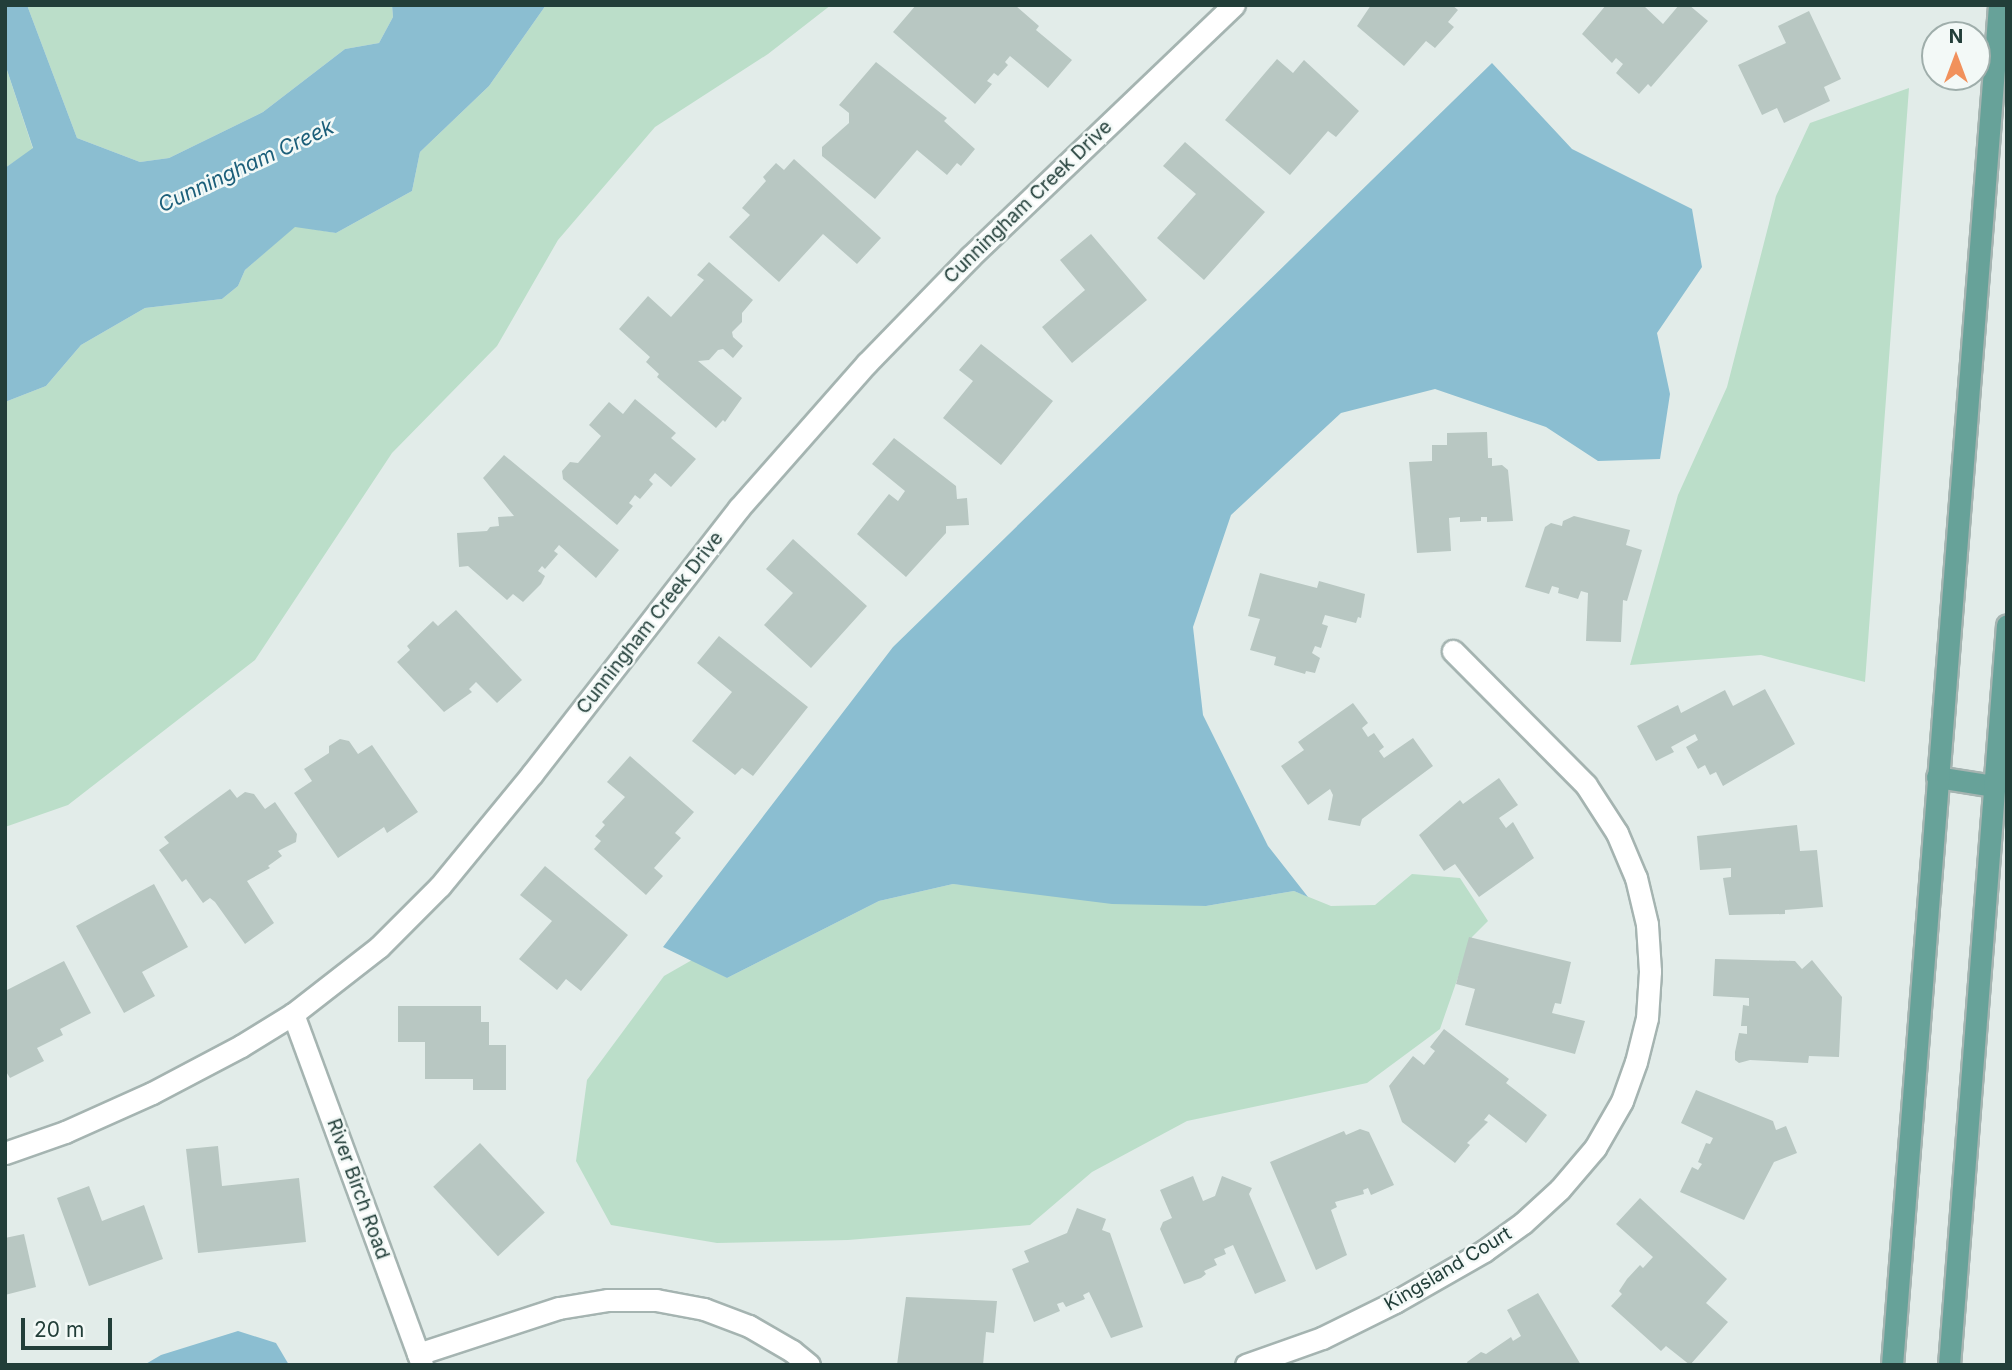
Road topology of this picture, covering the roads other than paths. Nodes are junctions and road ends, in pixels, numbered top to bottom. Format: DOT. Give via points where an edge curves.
graph roads {
  1 [pos="1234,5"];
  2 [pos="1999,5"];
  3 [pos="2007,625"];
  4 [pos="1454,651"];
  5 [pos="1937,777"];
  6 [pos="1994,786"];
  7 [pos="293,1014"];
  8 [pos="5,1153"];
  9 [pos="420,1359"];
  10 [pos="809,1365"];
  11 [pos="1247,1365"];
  12 [pos="1892,1365"];
  13 [pos="1949,1365"];
  1 -- 7 [label="street, Cunningham Creek Drive" via="970,257 867,363 739,508 440,886 379,947"];
  2 -- 5 [label="main road"];
  3 -- 6 [label="main road"];
  4 -- 11 [label="street, Kingsland Court" via="1586,785 1617,833 1636,878 1647,924 1647,1018 1636,1062 1622,1101 1595,1148 1523,1223 1395,1302 1322,1338"];
  5 -- 6 [label="main road"];
  5 -- 12 [label="main road"];
  6 -- 13 [label="main road"];
  7 -- 8 [label="street, Cunningham Creek Drive" via="152,1093"];
  7 -- 9 [label="street, River Birch Road"];
  9 -- 10 [label="street" via="559,1308 607,1300 656,1300 704,1309 749,1326"];
}
